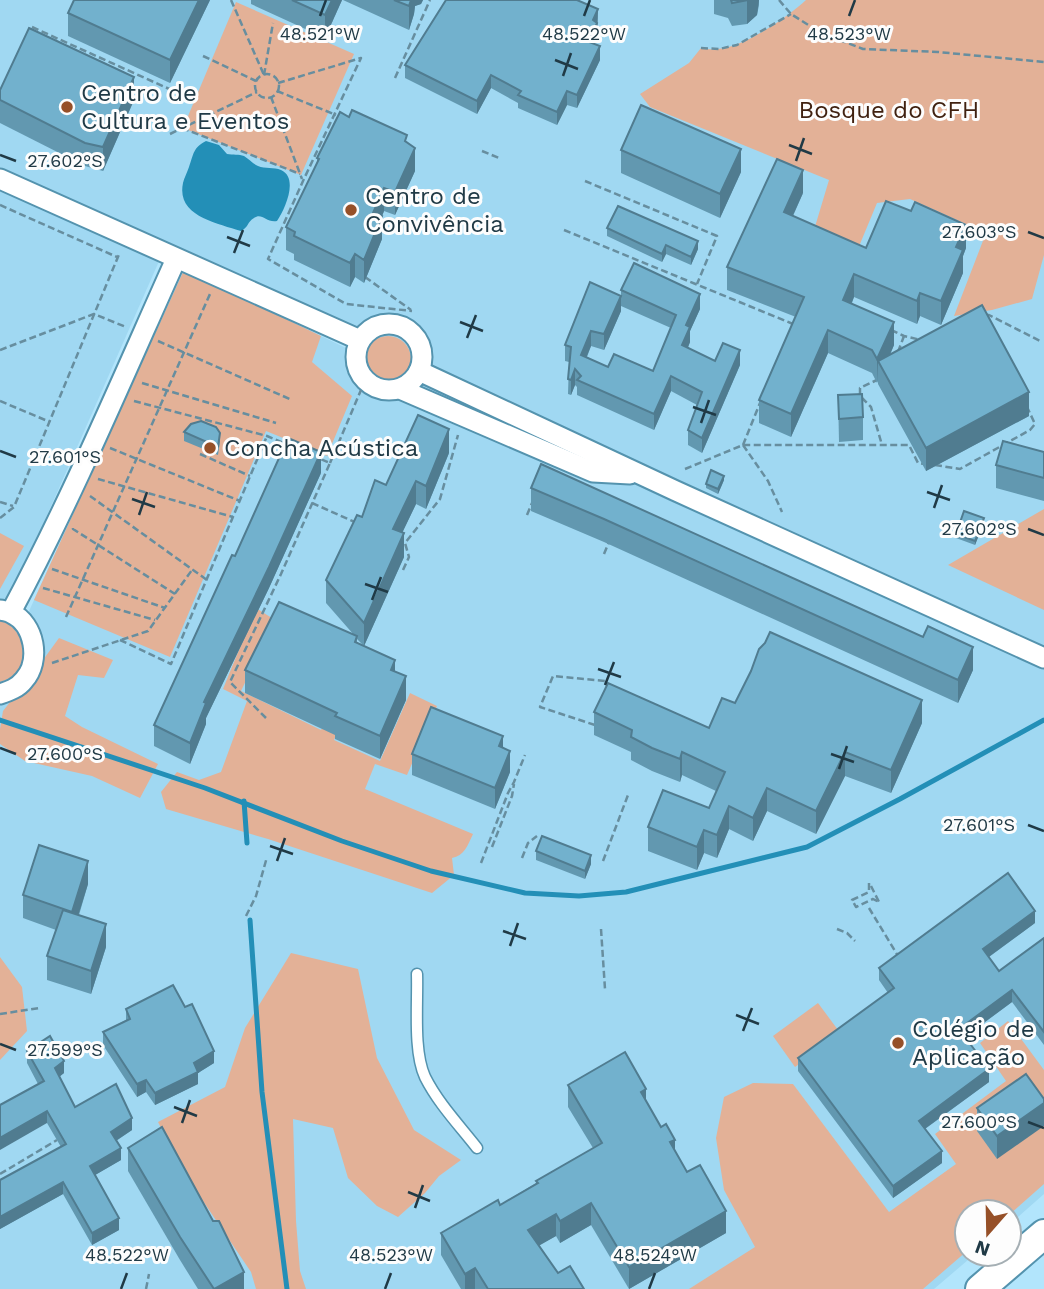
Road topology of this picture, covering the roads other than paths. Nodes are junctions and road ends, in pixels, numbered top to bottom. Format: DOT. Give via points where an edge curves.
graph roads {
  1 [pos="0,179"];
  2 [pos="176,259"];
  3 [pos="360,340"];
  4 [pos="419,370"];
  5 [pos="400,388"];
  6 [pos="639,474"];
  7 [pos="5,611"];
  8 [pos="1044,658"];
  9 [pos="0,694"];
  10 [pos="417,974"];
  11 [pos="477,1147"];
  12 [pos="1044,1234"];
  13 [pos="980,1289"];
  1 -- 2 [label="street"];
  2 -- 3 [label="street"];
  2 -- 7 [label="street" via="27,584"];
  3 -- 4 [label="street" via="366,332 385,324 405,328 421,351"];
  3 -- 5 [label="street" via="356,362 366,382 384,390"];
  4 -- 5 [label="street"];
  4 -- 6 [label="street"];
  5 -- 6 [label="street" via="593,472"];
  6 -- 8 [label="street"];
  7 -- 9 [label="street" via="28,629 34,656 24,680"];
  10 -- 11 [label="lane" via="418,1050 424,1075"];
  12 -- 13 [label="main road"];
}
